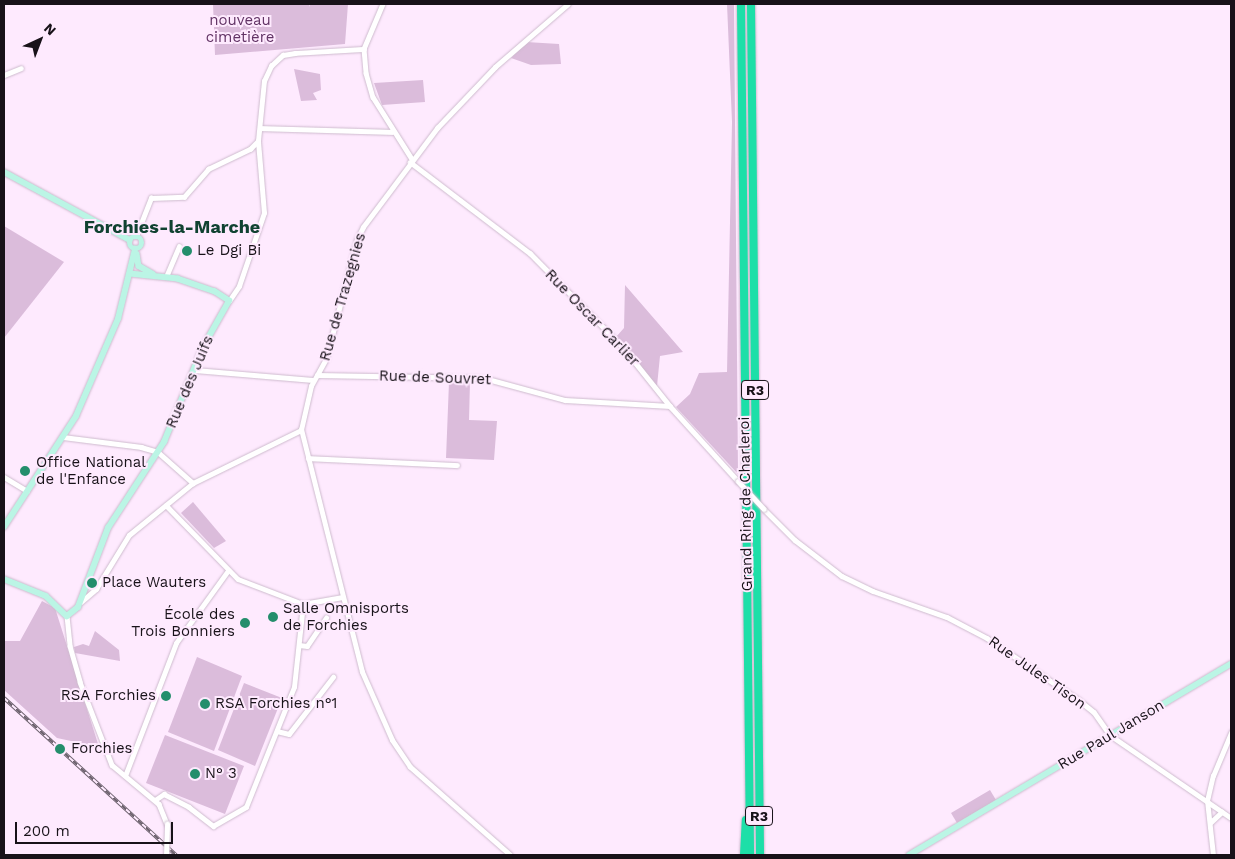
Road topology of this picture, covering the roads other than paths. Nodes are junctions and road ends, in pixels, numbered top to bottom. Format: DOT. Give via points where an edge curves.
graph roads {
  1 [pos="383,4"];
  2 [pos="568,4"];
  3 [pos="741,4"];
  4 [pos="751,4"];
  5 [pos="364,49"];
  6 [pos="21,68"];
  7 [pos="4,75"];
  8 [pos="260,128"];
  9 [pos="392,132"];
  10 [pos="258,141"];
  11 [pos="411,160"];
  12 [pos="4,172"];
  13 [pos="136,236"];
  14 [pos="130,240"];
  15 [pos="179,247"];
  16 [pos="137,249"];
  17 [pos="130,274"];
  18 [pos="157,275"];
  19 [pos="166,277"];
  20 [pos="229,301"];
  21 [pos="195,370"];
  22 [pos="317,375"];
  23 [pos="313,380"];
  24 [pos="670,406"];
  25 [pos="301,430"];
  26 [pos="63,436"];
  27 [pos="158,452"];
  28 [pos="308,458"];
  29 [pos="457,465"];
  30 [pos="4,477"];
  31 [pos="193,483"];
  32 [pos="27,491"];
  33 [pos="166,505"];
  34 [pos="4,527"];
  35 [pos="795,540"];
  36 [pos="227,572"];
  37 [pos="4,579"];
  38 [pos="342,597"];
  39 [pos="81,602"];
  40 [pos="303,604"];
  41 [pos="67,616"];
  42 [pos="326,618"];
  43 [pos="298,645"];
  44 [pos="1231,664"];
  45 [pos="333,677"];
  46 [pos="277,731"];
  47 [pos="1231,734"];
  48 [pos="1110,735"];
  49 [pos="124,776"];
  50 [pos="155,800"];
  51 [pos="1207,801"];
  52 [pos="750,811"];
  53 [pos="1222,812"];
  54 [pos="1231,818"];
  55 [pos="1210,823"];
  56 [pos="166,855"];
  57 [pos="510,855"];
  58 [pos="744,855"];
  59 [pos="750,855"];
  60 [pos="760,855"];
  61 [pos="909,855"];
  62 [pos="1213,855"];
  1 -- 5 [label="street"];
  2 -- 11 [label="street, Rue de Trazegnies" via="495,67"];
  3 -- 52 [label="highway, Grand Ring de Charleroi / R3"];
  4 -- 60 [label="highway, Grand Ring de Charleroi / R3"];
  5 -- 8 [label="street" via="283,55 271,66 264,81"];
  5 -- 9 [label="street, Rue Oscar Carlier" via="373,97"];
  6 -- 7 [label="street"];
  8 -- 9 [label="street"];
  8 -- 10 [label="street"];
  9 -- 11 [label="street, Rue Oscar Carlier"];
  10 -- 13 [label="street" via="250,149 208,169 184,197 151,198"];
  10 -- 20 [label="street" via="264,213 239,286"];
  11 -- 22 [label="street, Rue de Trazegnies" via="357,240 326,359"];
  11 -- 24 [label="street, Rue Oscar Carlier" via="530,253 622,346"];
  12 -- 14 [label="street"];
  13 -- 14 [label="street"];
  13 -- 16 [label="street" via="143,242"];
  14 -- 16 [label="street"];
  15 -- 19 [label="street"];
  16 -- 17 [label="street"];
  16 -- 18 [label="street" via="139,266"];
  17 -- 18 [label="street"];
  17 -- 26 [label="street" via="118,319 76,416"];
  18 -- 19 [label="street"];
  19 -- 20 [label="street" via="196,285"];
  20 -- 21 [label="street, Rue des Juifs" via="203,347"];
  21 -- 23 [label="street"];
  21 -- 27 [label="street, Rue des Juifs"];
  22 -- 23 [label="street, Rue de Trazegnies"];
  22 -- 24 [label="street, Rue de Souvret" via="484,378 565,400"];
  23 -- 25 [label="street, Rue de Trazegnies"];
  24 -- 35 [label="street, Rue Oscar Carlier, bridge"];
  25 -- 28 [label="street"];
  25 -- 31 [label="street"];
  26 -- 27 [label="street"];
  26 -- 32 [label="street"];
  27 -- 31 [label="street"];
  27 -- 39 [label="street, Rue des Juifs" via="108,528"];
  28 -- 29 [label="street"];
  28 -- 38 [label="street"];
  30 -- 32 [label="street"];
  31 -- 33 [label="street"];
  32 -- 34 [label="street"];
  33 -- 36 [label="street"];
  33 -- 39 [label="street" via="129,535 96,589"];
  35 -- 48 [label="street, Rue Jules Tison" via="842,576 873,591 947,617 988,638 1079,700 1094,712"];
  36 -- 40 [label="street"];
  36 -- 49 [label="street" via="176,643"];
  37 -- 41 [label="street" via="46,596"];
  38 -- 40 [label="street"];
  38 -- 57 [label="street" via="362,672 392,740 410,767"];
  39 -- 41 [label="street"];
  40 -- 43 [label="street"];
  41 -- 49 [label="street" via="70,646 90,709 112,765"];
  42 -- 43 [label="street" via="307,646"];
  43 -- 46 [label="street" via="294,687"];
  44 -- 48 [label="street, Rue Paul Janson"];
  45 -- 46 [label="street" via="289,734"];
  46 -- 50 [label="street" via="241,813 213,826 190,807 164,794"];
  47 -- 51 [label="street" via="1213,776"];
  48 -- 51 [label="street, Rue Jules Tison"];
  48 -- 61 [label="street, Rue Paul Janson"];
  49 -- 50 [label="street"];
  50 -- 56 [label="street, bridge" via="164,810 167,824"];
  51 -- 53 [label="street, Rue Jules Tison"];
  51 -- 55 [label="street"];
  52 -- 58 [label="highway" via="745,822"];
  52 -- 59 [label="highway, Grand Ring de Charleroi / R3"];
  53 -- 54 [label="street, Rue Jules Tison"];
  53 -- 55 [label="street"];
  55 -- 62 [label="street"];
}
